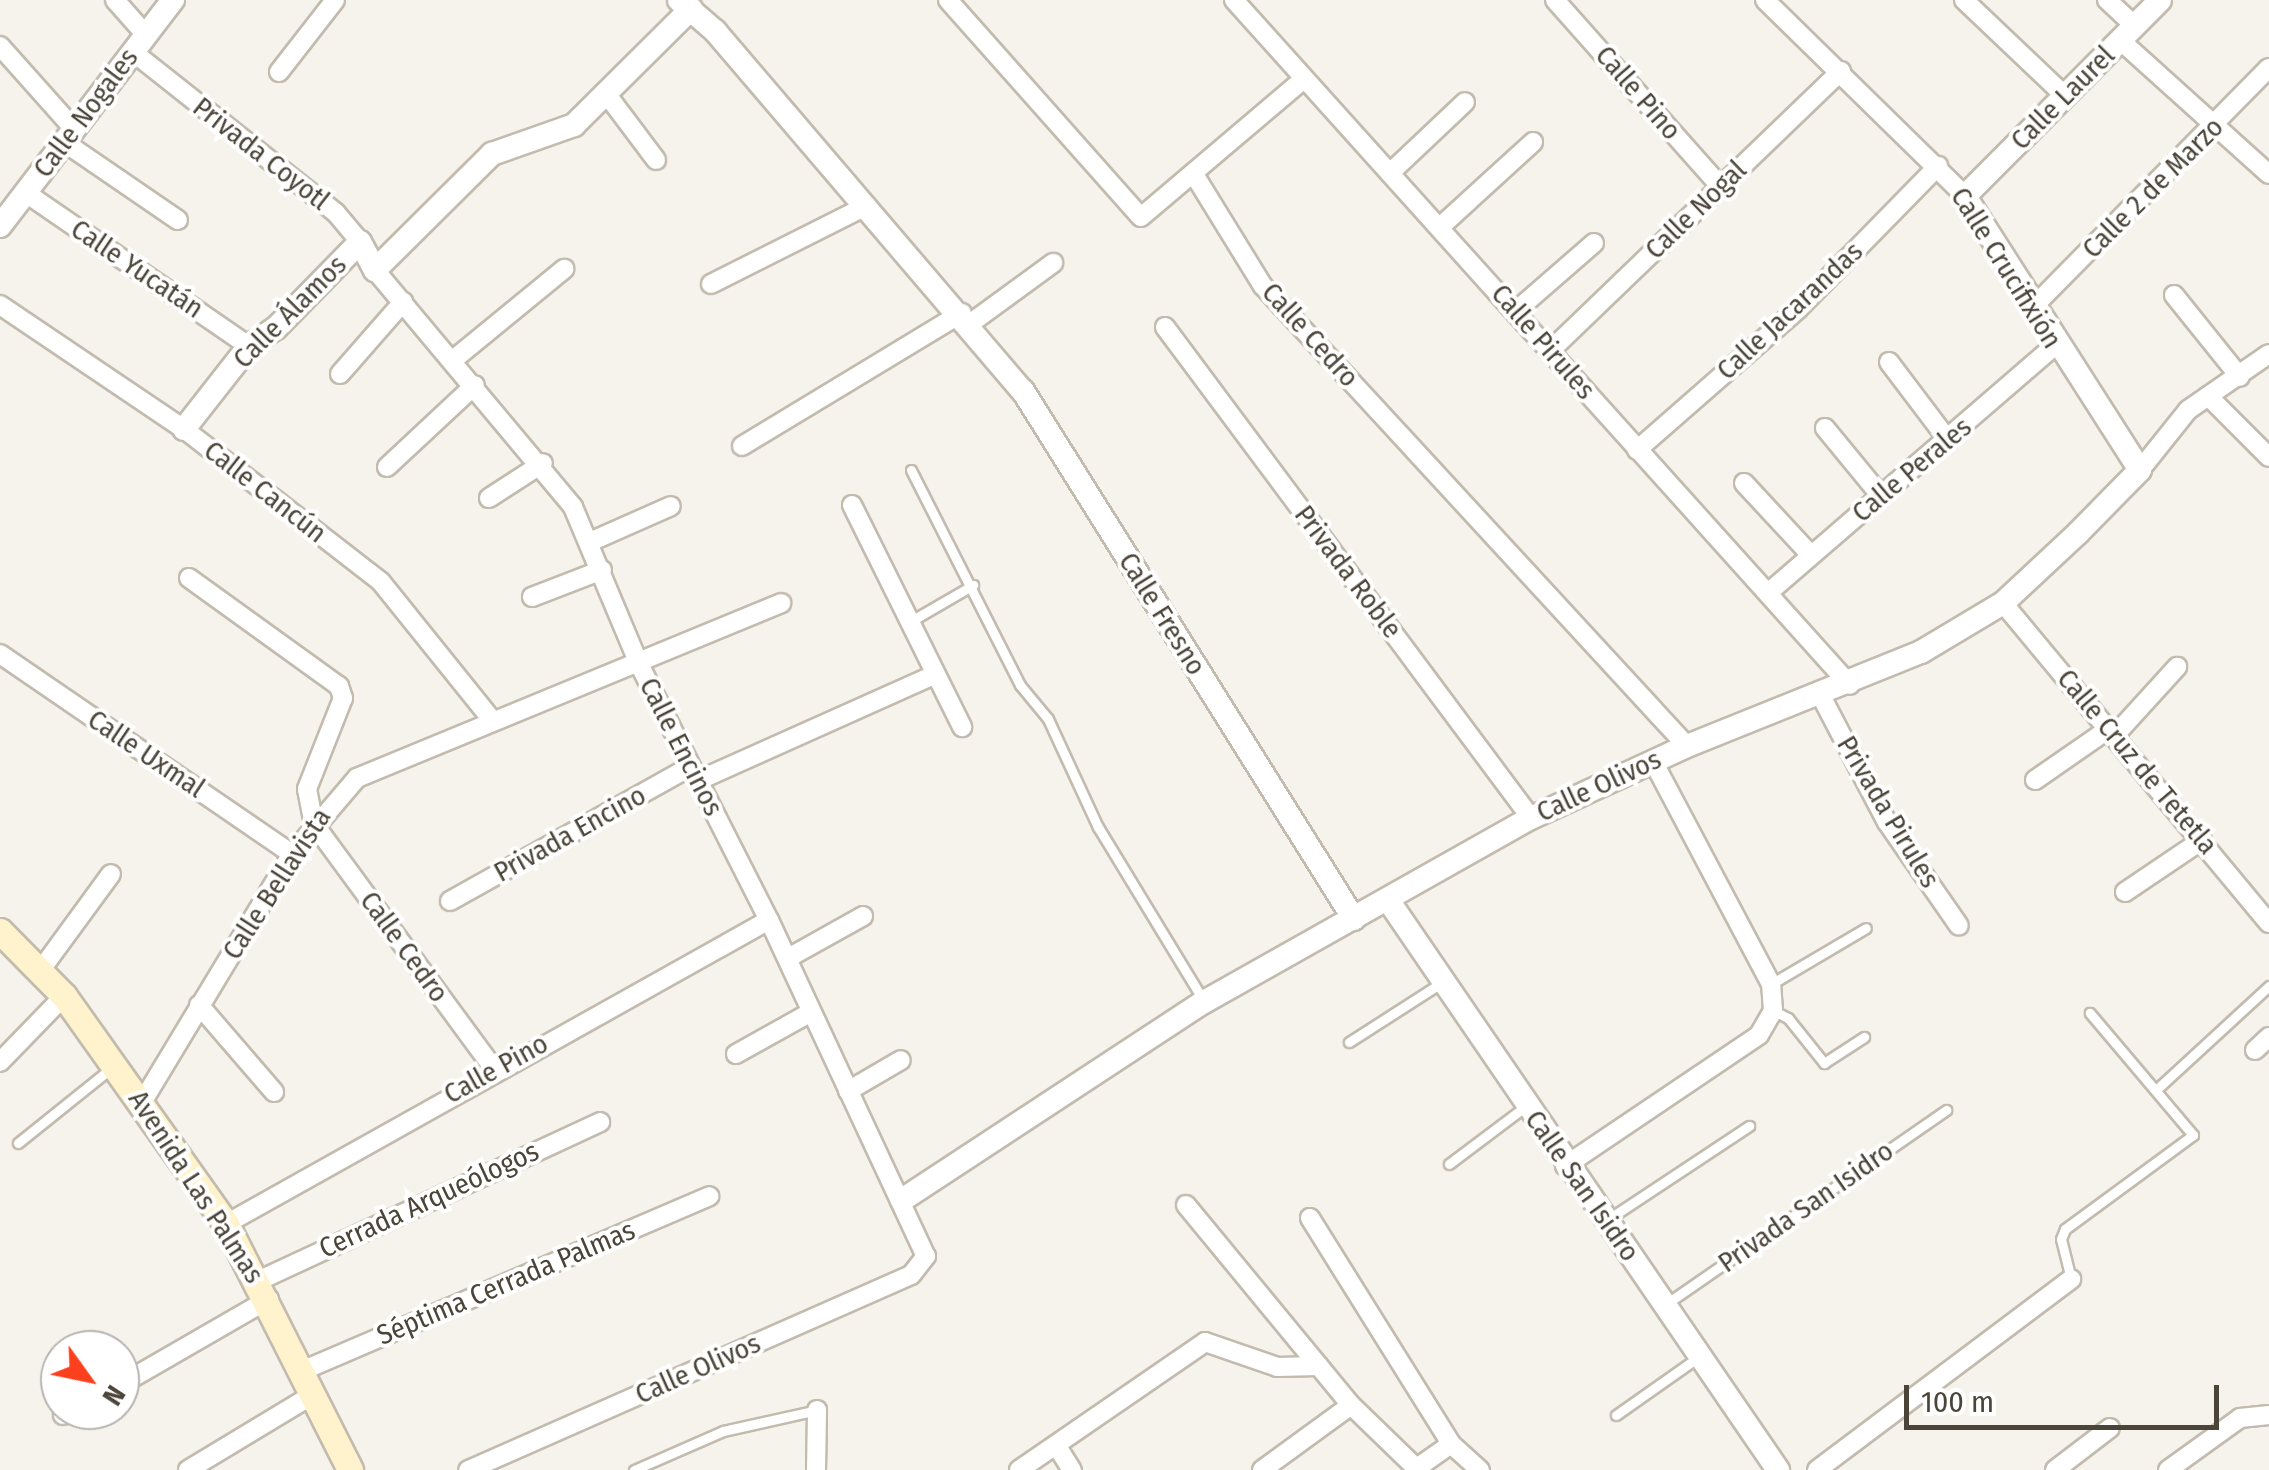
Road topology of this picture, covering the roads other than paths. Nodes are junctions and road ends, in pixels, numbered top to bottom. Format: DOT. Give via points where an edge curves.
graph roads {
  1 [pos="116,0"];
  2 [pos="173,0"];
  3 [pos="334,0"];
  4 [pos="948,0"];
  5 [pos="1234,0"];
  6 [pos="1556,0"];
  7 [pos="1765,0"];
  8 [pos="1964,0"];
  9 [pos="2107,0"];
  10 [pos="2160,0"];
  11 [pos="690,3"];
  12 [pos="2127,33"];
  13 [pos="139,44"];
  14 [pos="0,46"];
  15 [pos="2269,68"];
  16 [pos="1841,71"];
  17 [pos="279,72"];
  18 [pos="1304,79"];
  19 [pos="605,92"];
  20 [pos="2066,96"];
  21 [pos="1465,102"];
  22 [pos="2216,127"];
  23 [pos="69,136"];
  24 [pos="1534,142"];
  25 [pos="656,160"];
  26 [pos="1938,166"];
  27 [pos="1390,174"];
  28 [pos="2269,174"];
  29 [pos="1195,176"];
  30 [pos="1720,186"];
  31 [pos="26,192"];
  32 [pos="1965,196"];
  33 [pos="866,206"];
  34 [pos="178,220"];
  35 [pos="0,226"];
  36 [pos="1440,227"];
  37 [pos="360,242"];
  38 [pos="1594,243"];
  39 [pos="1053,263"];
  40 [pos="564,268"];
  41 [pos="375,270"];
  42 [pos="710,284"];
  43 [pos="2174,295"];
  44 [pos="403,302"];
  45 [pos="0,304"];
  46 [pos="2034,305"];
  47 [pos="1516,310"];
  48 [pos="966,318"];
  49 [pos="1165,326"];
  50 [pos="2054,345"];
  51 [pos="249,346"];
  52 [pos="1552,349"];
  53 [pos="2269,354"];
  54 [pos="453,360"];
  55 [pos="1889,362"];
  56 [pos="340,374"];
  57 [pos="2240,377"];
  58 [pos="476,385"];
  59 [pos="2208,396"];
  60 [pos="1825,428"];
  61 [pos="184,429"];
  62 [pos="1948,440"];
  63 [pos="742,446"];
  64 [pos="1637,450"];
  65 [pos="2269,456"];
  66 [pos="543,464"];
  67 [pos="388,467"];
  68 [pos="911,470"];
  69 [pos="2140,470"];
  70 [pos="1744,483"];
  71 [pos="1881,496"];
  72 [pos="490,498"];
  73 [pos="852,505"];
  74 [pos="670,506"];
  75 [pos="592,541"];
  76 [pos="1811,554"];
  77 [pos="602,570"];
  78 [pos="189,578"];
  79 [pos="973,585"];
  80 [pos="1768,593"];
  81 [pos="532,597"];
  82 [pos="780,602"];
  83 [pos="2004,602"];
  84 [pos="908,623"];
  85 [pos="0,654"];
  86 [pos="638,662"];
  87 [pos="2177,668"];
  88 [pos="934,675"];
  89 [pos="1850,685"];
  90 [pos="1821,696"];
  91 [pos="492,720"];
  92 [pos="962,727"];
  93 [pos="2113,731"];
  94 [pos="1687,746"];
  95 [pos="1652,760"];
  96 [pos="693,774"];
  97 [pos="2035,780"];
  98 [pos="1531,818"];
  99 [pos="314,824"];
  100 [pos="2202,840"];
  101 [pos="292,854"];
  102 [pos="111,874"];
  103 [pos="2125,892"];
  104 [pos="450,900"];
  105 [pos="1388,900"];
  106 [pos="863,916"];
  107 [pos="1354,919"];
  108 [pos="770,920"];
  109 [pos="2269,923"];
  110 [pos="1959,926"];
  111 [pos="1866,928"];
  112 [pos="0,931"];
  113 [pos="788,958"];
  114 [pos="40,971"];
  115 [pos="1443,981"];
  116 [pos="1771,984"];
  117 [pos="2269,986"];
  118 [pos="64,996"];
  119 [pos="1204,1002"];
  120 [pos="199,1005"];
  121 [pos="1773,1011"];
  122 [pos="812,1012"];
  123 [pos="2090,1013"];
  124 [pos="1864,1037"];
  125 [pos="1350,1042"];
  126 [pos="736,1054"];
  127 [pos="901,1060"];
  128 [pos="0,1062"];
  129 [pos="116,1064"];
  130 [pos="494,1069"];
  131 [pos="2158,1088"];
  132 [pos="848,1090"];
  133 [pos="274,1092"];
  134 [pos="141,1104"];
  135 [pos="1526,1106"];
  136 [pos="1946,1110"];
  137 [pos="600,1122"];
  138 [pos="1750,1126"];
  139 [pos="18,1143"];
  140 [pos="1449,1164"];
  141 [pos="1565,1166"];
  142 [pos="709,1196"];
  143 [pos="902,1200"];
  144 [pos="1186,1205"];
  145 [pos="1310,1218"];
  146 [pos="1606,1221"];
  147 [pos="226,1224"];
  148 [pos="924,1262"];
  149 [pos="2071,1279"];
  150 [pos="264,1290"];
  151 [pos="1666,1304"];
  152 [pos="1702,1354"];
  153 [pos="1318,1366"];
  154 [pos="140,1372"];
  155 [pos="309,1382"];
  156 [pos="1350,1405"];
  157 [pos="817,1410"];
  158 [pos="2269,1415"];
  159 [pos="1616,1416"];
  160 [pos="2110,1428"];
  161 [pos="1451,1444"];
  162 [pos="1058,1448"];
  163 [pos="1415,1469"];
  164 [pos="188,1470"];
  165 [pos="350,1470"];
  166 [pos="468,1470"];
  167 [pos="634,1470"];
  168 [pos="816,1470"];
  169 [pos="1019,1470"];
  170 [pos="1072,1470"];
  171 [pos="1262,1470"];
  172 [pos="1480,1470"];
  173 [pos="1778,1470"];
  174 [pos="1817,1470"];
  175 [pos="2055,1470"];
  176 [pos="2168,1470"];
  1 -- 13 [label="street, Privada Coyotl"];
  2 -- 13 [label="street, Calle Nogales"];
  3 -- 17 [label="street"];
  4 -- 29 [label="street" via="1134,214 1148,216"];
  5 -- 18 [label="street, Calle Pirules"];
  6 -- 30 [label="street, Calle Pino"];
  7 -- 16 [label="street, Calle Crucifixión"];
  8 -- 20 [label="street"];
  9 -- 12 [label="street"];
  10 -- 12 [label="street, Calle Laurel"];
  11 -- 19 [label="street, Calle Álamos"];
  11 -- 33 [label="street, Calle Fresno"];
  12 -- 20 [label="street, Calle Laurel"];
  12 -- 22 [label="street"];
  13 -- 23 [label="street, Calle Nogales"];
  13 -- 37 [label="street, Privada Coyotl"];
  14 -- 23 [label="street"];
  15 -- 22 [label="street, Calle 2 de Marzo"];
  16 -- 26 [label="street, Calle Crucifixión"];
  16 -- 30 [label="street, Calle Nogal"];
  18 -- 27 [label="street, Calle Pirules"];
  18 -- 29 [label="street"];
  19 -- 25 [label="street"];
  19 -- 41 [label="street, Calle Álamos" via="556,136 492,154"];
  20 -- 32 [label="street, Calle Laurel"];
  21 -- 27 [label="street"];
  22 -- 28 [label="street"];
  22 -- 46 [label="street, Calle 2 de Marzo"];
  23 -- 31 [label="street, Calle Nogales"];
  23 -- 34 [label="street"];
  24 -- 36 [label="street"];
  26 -- 32 [label="street, Calle Crucifixión"];
  26 -- 64 [label="street, Calle Jacarandas" via="1799,308"];
  27 -- 36 [label="street, Calle Pirules"];
  29 -- 94 [label="street, Calle Cedro" via="1263,286"];
  30 -- 52 [label="street, Calle Nogal"];
  31 -- 35 [label="street, Calle Nogales"];
  31 -- 51 [label="street, Calle Yucatán"];
  32 -- 46 [label="street, Calle Crucifixión"];
  33 -- 42 [label="street"];
  33 -- 48 [label="street, Calle Fresno"];
  36 -- 47 [label="street, Calle Pirules"];
  37 -- 41 [label="street, Privada Coyotl"];
  37 -- 51 [label="street, Calle Álamos" via="276,328"];
  38 -- 47 [label="street"];
  39 -- 48 [label="street"];
  40 -- 54 [label="street"];
  41 -- 44 [label="street, Calle Encinos"];
  43 -- 57 [label="street"];
  44 -- 54 [label="street, Calle Encinos"];
  44 -- 56 [label="street"];
  45 -- 61 [label="street, Calle Cancún"];
  46 -- 50 [label="street, Calle Crucifixión"];
  47 -- 52 [label="street, Calle Pirules"];
  48 -- 63 [label="street"];
  48 -- 107 [label="street, Calle Fresno" via="1049,431"];
  49 -- 98 [label="street, Privada Roble"];
  50 -- 62 [label="street, Calle Perales"];
  50 -- 69 [label="street, Calle Crucifixión"];
  51 -- 61 [label="street, Calle Álamos"];
  52 -- 64 [label="street, Calle Pirules"];
  53 -- 57 [label="street, Calle Olivos"];
  54 -- 58 [label="street, Calle Encinos"];
  55 -- 62 [label="street"];
  57 -- 59 [label="street, Calle Olivos"];
  58 -- 66 [label="street, Calle Encinos"];
  58 -- 67 [label="street"];
  59 -- 65 [label="street"];
  59 -- 69 [label="street, Calle Olivos"];
  60 -- 71 [label="street"];
  61 -- 91 [label="street, Calle Cancún" via="381,582"];
  62 -- 71 [label="street, Calle Perales"];
  64 -- 80 [label="street, Calle Pirules"];
  66 -- 72 [label="street"];
  66 -- 75 [label="street, Calle Encinos"];
  68 -- 79 [label="lane"];
  69 -- 83 [label="street, Calle Olivos"];
  70 -- 76 [label="street"];
  71 -- 76 [label="street, Calle Perales"];
  73 -- 84 [label="street"];
  74 -- 75 [label="street"];
  75 -- 77 [label="street, Calle Encinos"];
  76 -- 80 [label="street, Calle Perales"];
  77 -- 81 [label="street"];
  77 -- 86 [label="street, Calle Encinos"];
  78 -- 99 [label="street" via="339,686 342,698 307,789"];
  79 -- 84 [label="lane"];
  79 -- 119 [label="lane" via="1098,827"];
  80 -- 89 [label="street, Calle Pirules"];
  82 -- 86 [label="street"];
  83 -- 89 [label="street, Calle Olivos"];
  83 -- 93 [label="street, Calle Cruz de Tetetla"];
  84 -- 88 [label="street"];
  85 -- 101 [label="street, Calle Uxmal"];
  86 -- 91 [label="street, Calle Bellavista"];
  86 -- 96 [label="street, Calle Encinos"];
  87 -- 93 [label="street"];
  88 -- 92 [label="street"];
  88 -- 96 [label="street, Privada Encino"];
  89 -- 90 [label="street, Calle Olivos"];
  90 -- 94 [label="street, Calle Olivos"];
  90 -- 110 [label="street, Privada Pirules" via="1887,822"];
  91 -- 99 [label="street, Calle Bellavista" via="357,778"];
  93 -- 97 [label="street"];
  93 -- 100 [label="street, Calle Cruz de Tetetla"];
  94 -- 95 [label="street, Calle Olivos"];
  95 -- 98 [label="street, Calle Olivos"];
  95 -- 116 [label="street"];
  96 -- 104 [label="street, Privada Encino"];
  96 -- 108 [label="street, Calle Encinos"];
  98 -- 105 [label="street, Calle Olivos"];
  99 -- 101 [label="street, Calle Bellavista"];
  99 -- 130 [label="street, Calle Cedro"];
  100 -- 103 [label="street"];
  100 -- 109 [label="street, Calle Cruz de Tetetla"];
  101 -- 120 [label="street, Calle Bellavista"];
  102 -- 114 [label="street"];
  105 -- 107 [label="street, Calle Olivos"];
  105 -- 115 [label="street, Calle San Isidro"];
  106 -- 113 [label="street"];
  107 -- 119 [label="street, Calle Olivos"];
  108 -- 113 [label="street, Calle Encinos"];
  108 -- 130 [label="street, Calle Pino"];
  111 -- 116 [label="lane"];
  112 -- 114 [label="main road, Avenida Las Palmas"];
  113 -- 122 [label="street, Calle Encinos"];
  114 -- 118 [label="main road, Avenida Las Palmas"];
  115 -- 125 [label="lane"];
  115 -- 135 [label="street, Calle San Isidro"];
  116 -- 121 [label="street"];
  117 -- 131 [label="lane"];
  118 -- 128 [label="street"];
  118 -- 129 [label="main road, Avenida Las Palmas"];
  119 -- 143 [label="street, Calle Olivos"];
  120 -- 133 [label="street"];
  120 -- 134 [label="street, Calle Bellavista"];
  121 -- 124 [label="lane" via="1788,1018 1824,1063"];
  121 -- 141 [label="street" via="1759,1035"];
  122 -- 126 [label="street"];
  122 -- 132 [label="street, Calle Encinos"];
  123 -- 131 [label="lane"];
  127 -- 132 [label="street"];
  129 -- 134 [label="main road, Avenida Las Palmas"];
  129 -- 139 [label="lane"];
  130 -- 147 [label="street, Calle Pino"];
  131 -- 149 [label="lane" via="2192,1135 2065,1229 2061,1238"];
  132 -- 143 [label="street, Calle Encinos"];
  134 -- 147 [label="main road, Avenida Las Palmas"];
  135 -- 140 [label="lane"];
  135 -- 141 [label="street, Calle San Isidro"];
  136 -- 151 [label="lane, Privada San Isidro"];
  137 -- 150 [label="street, Cerrada Arqueólogos"];
  138 -- 146 [label="lane"];
  141 -- 146 [label="street, Calle San Isidro"];
  142 -- 155 [label="street, Séptima Cerrada Palmas"];
  143 -- 148 [label="street, Calle Encinos"];
  144 -- 153 [label="street"];
  145 -- 161 [label="street"];
  146 -- 151 [label="street, Calle San Isidro"];
  147 -- 150 [label="main road, Avenida Las Palmas"];
  148 -- 166 [label="street, Calle Olivos" via="911,1275"];
  149 -- 174 [label="street"];
  150 -- 154 [label="street, Cerrada Arqueólogos"];
  150 -- 155 [label="main road, Avenida Las Palmas"];
  151 -- 152 [label="street, Calle San Isidro"];
  152 -- 159 [label="lane"];
  152 -- 173 [label="street, Calle San Isidro"];
  153 -- 156 [label="street"];
  153 -- 162 [label="street" via="1277,1367 1205,1342"];
  155 -- 164 [label="street, Séptima Cerrada Palmas"];
  155 -- 165 [label="main road, Avenida Las Palmas"];
  156 -- 163 [label="street"];
  156 -- 171 [label="street"];
  157 -- 167 [label="lane" via="723,1431"];
  157 -- 168 [label="street"];
  158 -- 176 [label="street" via="2240,1418"];
  160 -- 175 [label="street"];
  161 -- 163 [label="street"];
  161 -- 172 [label="street"];
  162 -- 169 [label="street"];
  162 -- 170 [label="street"];
}
